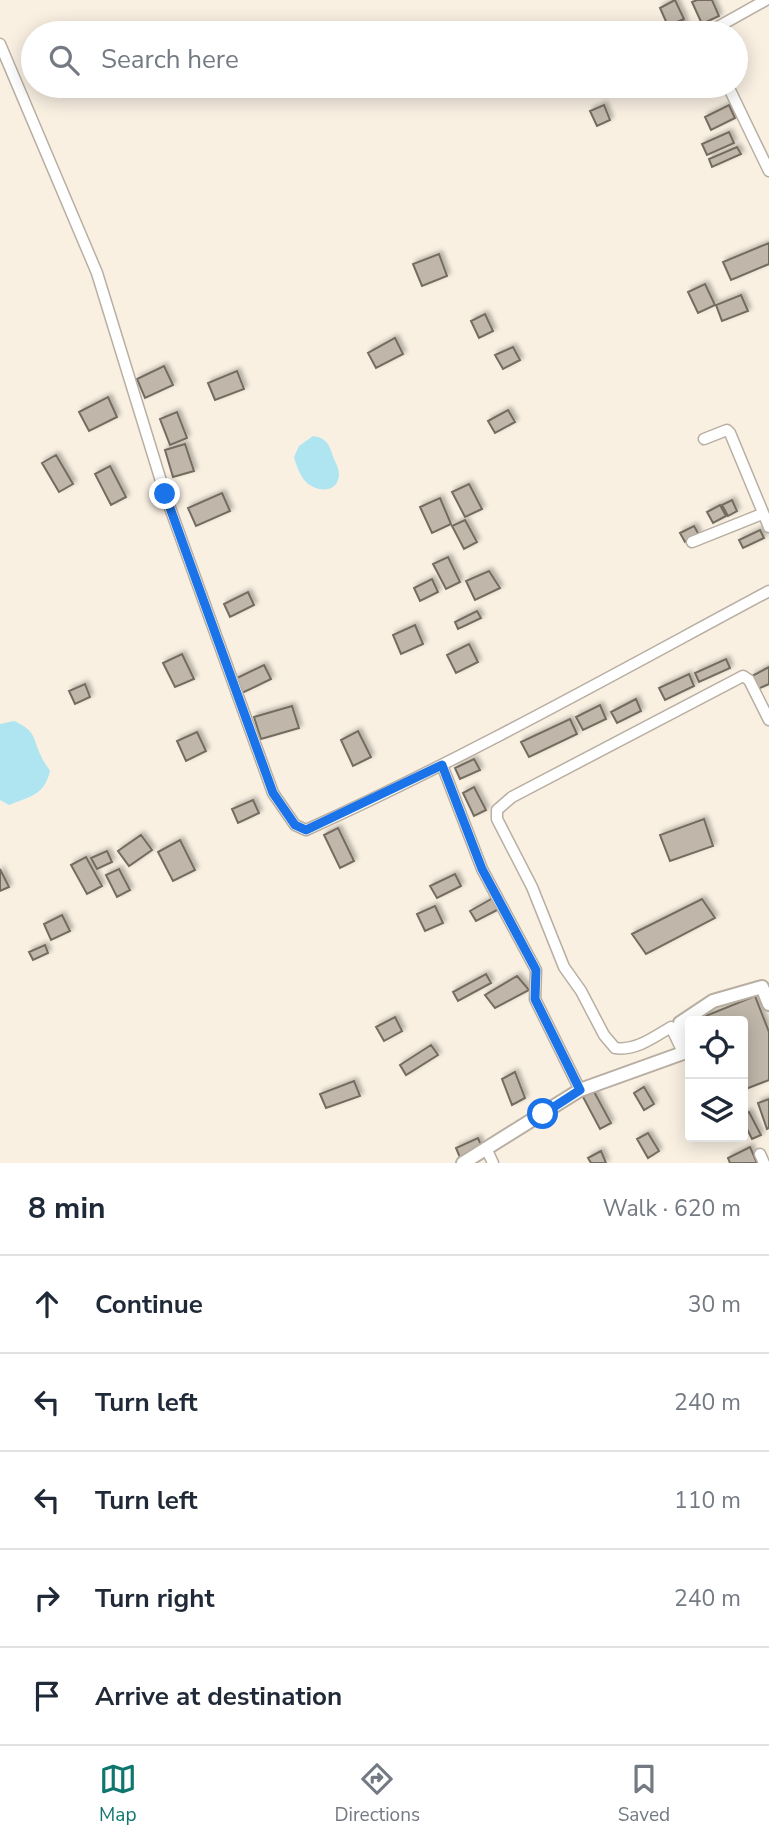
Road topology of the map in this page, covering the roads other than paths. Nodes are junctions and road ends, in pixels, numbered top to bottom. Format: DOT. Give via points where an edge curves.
graph roads {
  1 [pos="766,0"];
  2 [pos="728,21"];
  3 [pos="0,44"];
  4 [pos="21,94"];
  5 [pos="23,98"];
  6 [pos="734,98"];
  7 [pos="769,171"];
  8 [pos="704,439"];
  9 [pos="762,514"];
  10 [pos="769,527"];
  11 [pos="692,542"];
  12 [pos="769,591"];
  13 [pos="769,720"];
  14 [pos="442,765"];
  15 [pos="769,1004"];
  16 [pos="683,1053"];
  17 [pos="580,1090"];
  18 [pos="486,1148"];
  19 [pos="463,1163"];
  20 [pos="493,1163"];
  1 -- 2 [label="street"];
  3 -- 4 [label="street"];
  5 -- 14 [label="street" via="97,273 165,494 273,793 295,825 306,830"];
  6 -- 7 [label="street"];
  8 -- 9 [label="street" via="727,429"];
  9 -- 10 [label="street"];
  9 -- 11 [label="street"];
  12 -- 14 [label="street"];
  13 -- 16 [label="street" via="743,676 512,797 497,810 497,819 532,887 564,967 604,1035 615,1048 625,1049 671,1027"];
  14 -- 17 [label="street" via="482,869 536,970 535,999"];
  15 -- 16 [label="street" via="762,986 713,1001 680,1023"];
  16 -- 17 [label="street"];
  17 -- 18 [label="street"];
  18 -- 19 [label="street"];
  18 -- 20 [label="street"];
}
